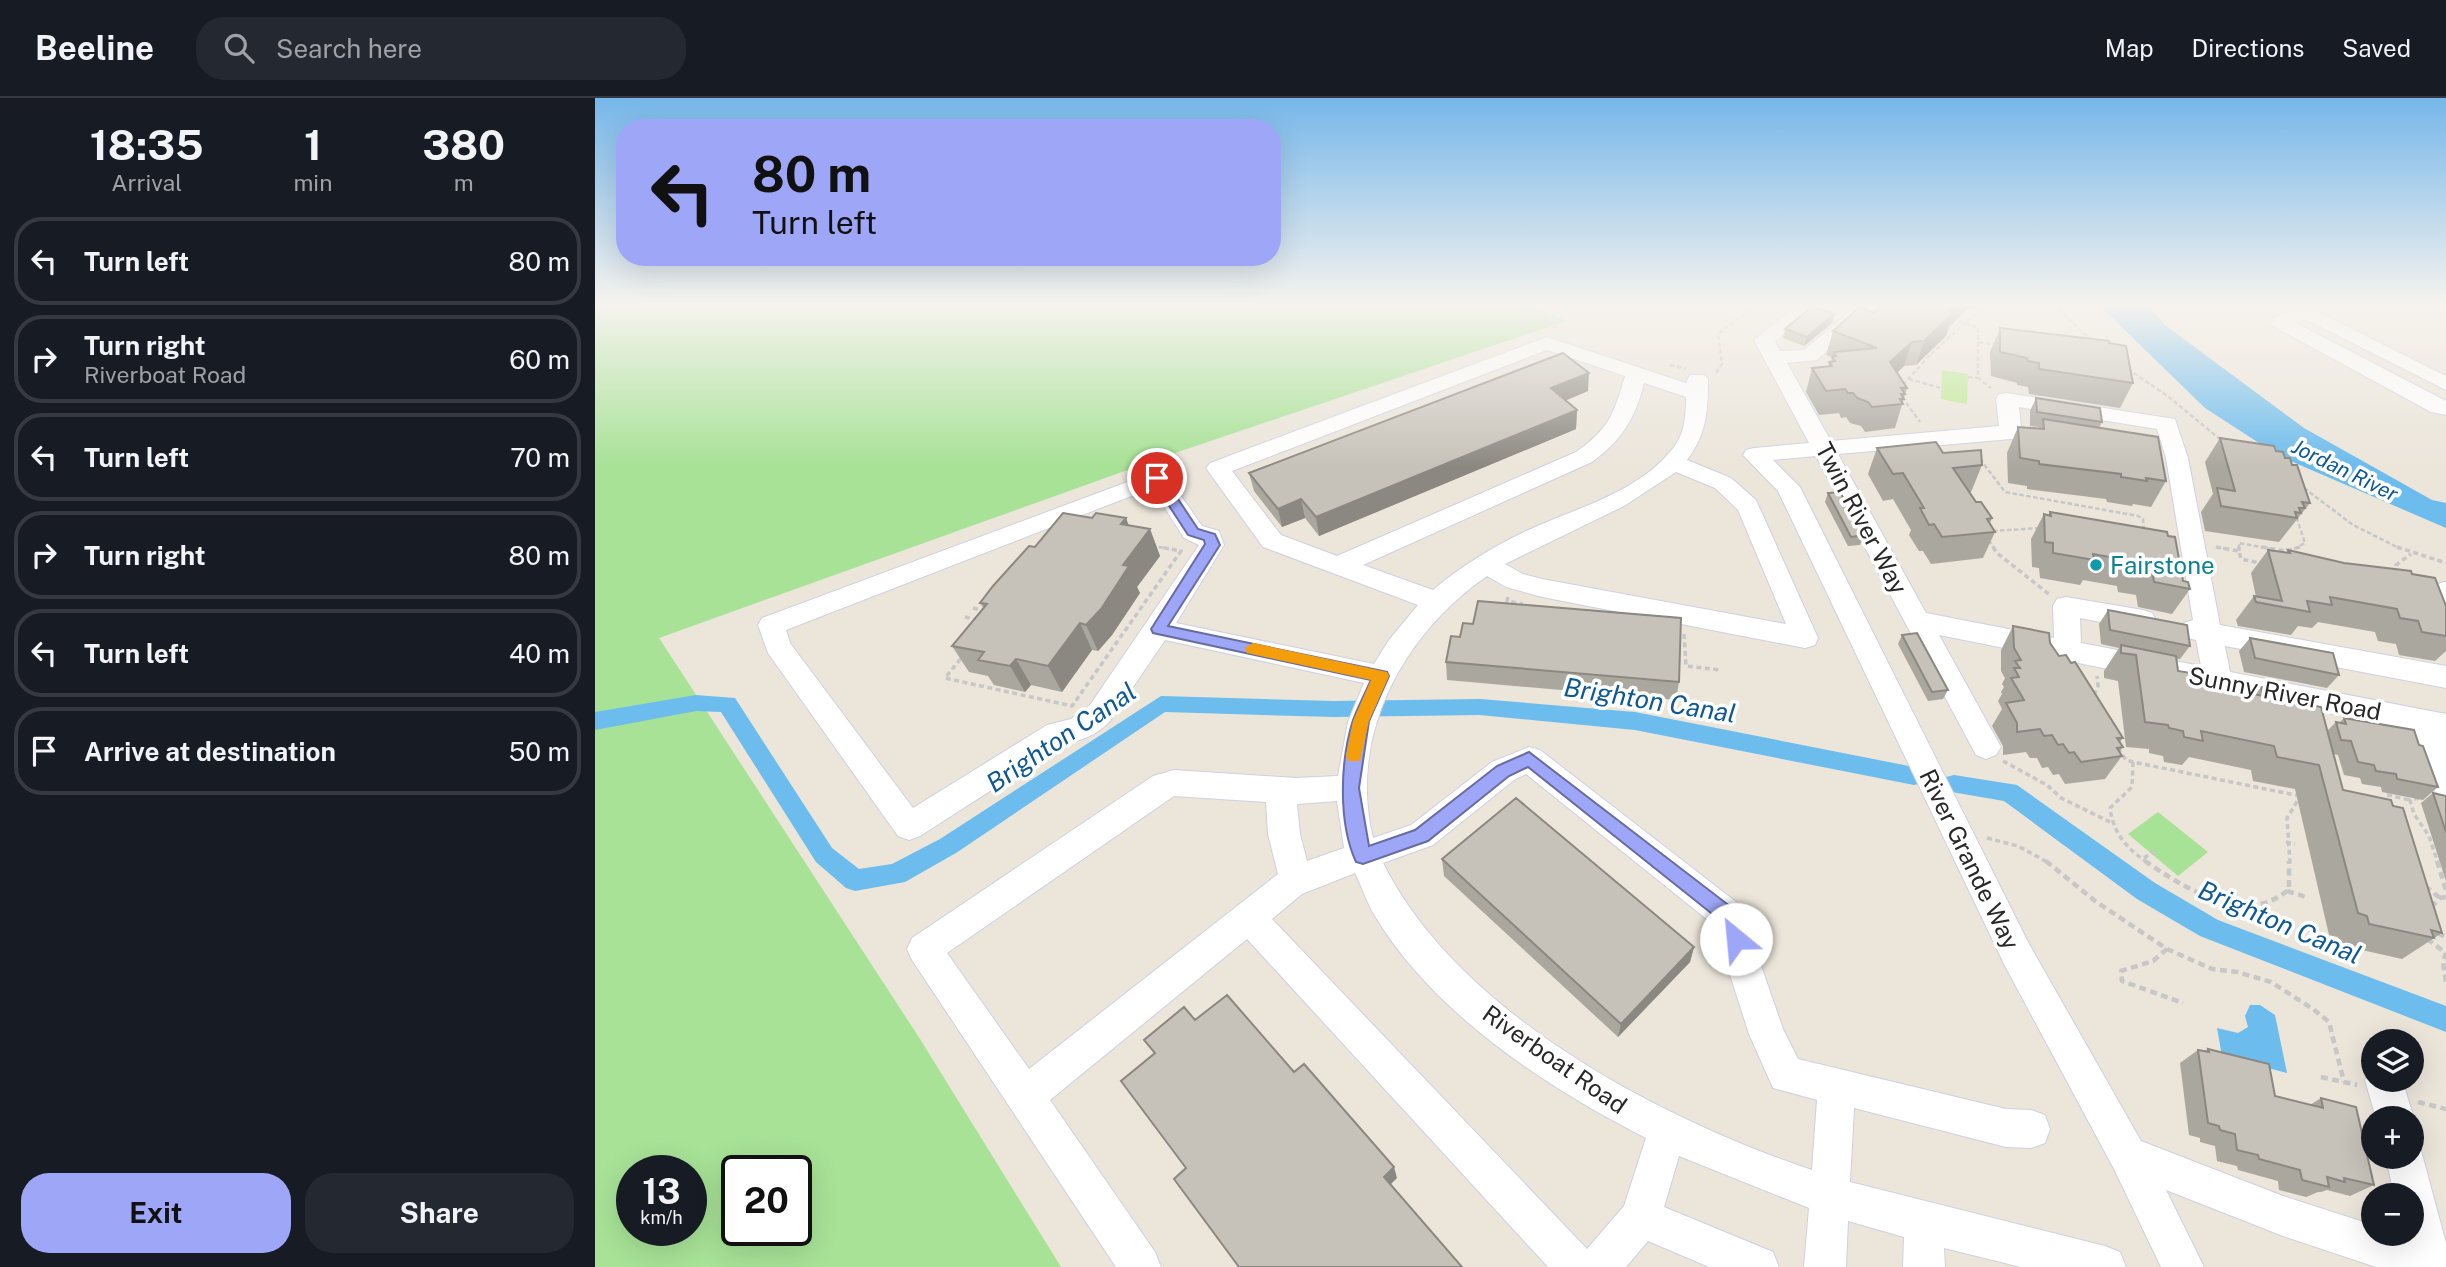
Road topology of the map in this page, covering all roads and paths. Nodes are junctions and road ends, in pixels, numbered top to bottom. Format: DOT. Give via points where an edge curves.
graph roads {
  1 [pos="1775,358"];
  2 [pos="1506,359"];
  3 [pos="1590,359"];
  4 [pos="1721,359"];
  5 [pos="1927,359"];
  6 [pos="1979,359"];
  7 [pos="2351,359"];
  8 [pos="2397,359"];
  9 [pos="2128,369"];
  10 [pos="1636,375"];
  11 [pos="1968,377"];
  12 [pos="1895,378"];
  13 [pos="1978,378"];
  14 [pos="1908,381"];
  15 [pos="2446,384"];
  16 [pos="1697,387"];
  17 [pos="1941,387"];
  18 [pos="2007,399"];
  19 [pos="2444,407"];
  20 [pos="1910,408"];
  21 [pos="1898,409"];
  22 [pos="2011,432"];
  23 [pos="1933,439"];
  24 [pos="2056,439"];
  25 [pos="2227,445"];
  26 [pos="1825,449"];
  27 [pos="2150,454"];
  28 [pos="1974,456"];
  29 [pos="2176,458"];
  30 [pos="1674,463"];
  31 [pos="2299,484"];
  32 [pos="2296,515"];
  33 [pos="2292,523"];
  34 [pos="2299,524"];
  35 [pos="2042,528"];
  36 [pos="2145,534"];
  37 [pos="2190,542"];
  38 [pos="2239,551"];
  39 [pos="2410,554"];
  40 [pos="2446,563"];
  41 [pos="1486,564"];
  42 [pos="2266,564"];
  43 [pos="1339,565"];
  44 [pos="2399,576"];
  45 [pos="1013,578"];
  46 [pos="1025,581"];
  47 [pos="998,596"];
  48 [pos="1010,598"];
  49 [pos="1018,600"];
  50 [pos="1438,602"];
  51 [pos="2066,606"];
  52 [pos="973,608"];
  53 [pos="998,614"];
  54 [pos="965,617"];
  55 [pos="1917,621"];
  56 [pos="991,622"];
  57 [pos="1158,629"];
  58 [pos="2207,632"];
  59 [pos="2082,654"];
  60 [pos="1686,666"];
  61 [pos="1721,670"];
  62 [pos="2446,677"];
  63 [pos="2218,680"];
  64 [pos="1372,696"];
  65 [pos="2087,698"];
  66 [pos="2435,723"];
  67 [pos="2114,742"];
  68 [pos="1986,747"];
  69 [pos="2133,762"];
  70 [pos="2173,764"];
  71 [pos="2174,770"];
  72 [pos="1351,788"];
  73 [pos="2435,788"];
  74 [pos="1281,790"];
  75 [pos="2387,795"];
  76 [pos="2312,796"];
  77 [pos="2301,797"];
  78 [pos="2410,800"];
  79 [pos="2110,822"];
  80 [pos="1984,838"];
  81 [pos="2287,842"];
  82 [pos="2295,844"];
  83 [pos="2158,849"];
  84 [pos="1363,856"];
  85 [pos="2144,859"];
  86 [pos="1296,881"];
  87 [pos="2420,882"];
  88 [pos="2446,890"];
  89 [pos="2287,891"];
  90 [pos="2306,897"];
  91 [pos="2446,897"];
  92 [pos="2439,898"];
  93 [pos="2426,913"];
  94 [pos="1250,919"];
  95 [pos="2433,929"];
  96 [pos="2422,935"];
  97 [pos="2446,939"];
  98 [pos="2167,948"];
  99 [pos="2446,982"];
  100 [pos="2183,1003"];
  101 [pos="2344,1082"];
  102 [pos="1837,1085"];
  103 [pos="1025,1096"];
  104 [pos="2031,1129"];
  105 [pos="1667,1131"];
  106 [pos="2127,1155"];
  107 [pos="2408,1169"];
  108 [pos="1831,1196"];
  109 [pos="1641,1218"];
  110 [pos="1924,1222"];
  111 [pos="2435,1266"];
  112 [pos="1140,1267"];
  113 [pos="1576,1267"];
  114 [pos="1599,1267"];
  115 [pos="1758,1267"];
  116 [pos="1825,1267"];
  117 [pos="1924,1267"];
  118 [pos="2105,1267"];
  119 [pos="2183,1267"];
  1 -- 26 [label="street, Twin River Way"];
  2 -- 43 [label="street" via="1218,468 1272,541"];
  3 -- 10 [label="street"];
  4 -- 16 [label="path" via="1718,372"];
  5 -- 14 [label="path"];
  6 -- 13 [label="path"];
  7 -- 19 [label="street"];
  8 -- 15 [label="street"];
  9 -- 25 [label="path"];
  10 -- 16 [label="street"];
  10 -- 43 [label="street" via="1622,422 1608,441 1584,457"];
  11 -- 13 [label="path"];
  12 -- 14 [label="path"];
  13 -- 18 [label="path"];
  14 -- 17 [label="path"];
  14 -- 20 [label="path" via="1899,389"];
  16 -- 30 [label="street, Riverboat Road" via="1693,432"];
  18 -- 22 [label="street"];
  18 -- 29 [label="street" via="2167,424"];
  20 -- 21 [label="path"];
  20 -- 23 [label="path"];
  22 -- 23 [label="street"];
  22 -- 24 [label="street"];
  23 -- 26 [label="street"];
  26 -- 55 [label="street, Twin River Way"];
  26 -- 106 [label="street, River Grande Way" via="1754,456 1788,487 2017,955"];
  27 -- 29 [label="street"];
  28 -- 36 [label="path" via="2005,492 2141,517"];
  29 -- 37 [label="street"];
  30 -- 41 [label="street, Riverboat Road" via="1646,483"];
  30 -- 41 [label="street" via="1723,483 1748,506 1805,638 1533,586 1507,578"];
  31 -- 39 [label="path" via="2376,540"];
  32 -- 34 [label="path"];
  33 -- 34 [label="path"];
  34 -- 38 [label="path" via="2305,543 2297,549 2239,543"];
  35 -- 51 [label="path" via="1984,532 1997,553"];
  37 -- 38 [label="path"];
  37 -- 58 [label="street"];
  38 -- 42 [label="path" via="2241,559"];
  39 -- 40 [label="path"];
  39 -- 44 [label="path" via="2396,565"];
  41 -- 50 [label="street, Riverboat Road"];
  43 -- 50 [label="street"];
  45 -- 46 [label="path"];
  46 -- 48 [label="path"];
  46 -- 56 [label="path" via="1067,529 1181,551 1072,706 945,678"];
  47 -- 48 [label="path"];
  48 -- 49 [label="path"];
  48 -- 53 [label="path"];
  50 -- 64 [label="street, Riverboat Road" via="1404,640"];
  51 -- 58 [label="street"];
  51 -- 59 [label="street"];
  52 -- 53 [label="path"];
  53 -- 56 [label="path"];
  54 -- 56 [label="path"];
  55 -- 59 [label="street, Sunny River Road"];
  55 -- 68 [label="street, Twin River Way"];
  57 -- 57 [label="street" via="1089,723 1058,733 909,827 790,664 771,625 1157,478 1193,532 1210,537 1213,545"];
  57 -- 64 [label="street"];
  58 -- 62 [label="street"];
  58 -- 63 [label="street"];
  59 -- 63 [label="street, Sunny River Road"];
  59 -- 65 [label="path" via="2098,686"];
  60 -- 61 [label="path"];
  63 -- 66 [label="street, Sunny River Road"];
  64 -- 72 [label="street, Riverboat Road"];
  66 -- 73 [label="street"];
  67 -- 69 [label="path" via="2123,757"];
  68 -- 79 [label="path" via="2061,798"];
  69 -- 71 [label="path"];
  69 -- 79 [label="path" via="2135,782 2113,803"];
  70 -- 71 [label="path"];
  71 -- 77 [label="path"];
  72 -- 74 [label="street"];
  72 -- 84 [label="street, Riverboat Road"];
  73 -- 78 [label="path"];
  74 -- 86 [label="street"];
  74 -- 103 [label="street" via="1164,785 923,949"];
  75 -- 78 [label="path"];
  76 -- 77 [label="path"];
  77 -- 81 [label="path" via="2290,808 2284,832"];
  78 -- 88 [label="path" via="2429,836"];
  79 -- 85 [label="path"];
  80 -- 98 [label="path" via="2005,841 2049,863 2095,901"];
  81 -- 82 [label="path"];
  81 -- 89 [label="path" via="2291,880"];
  83 -- 85 [label="path"];
  84 -- 86 [label="street"];
  84 -- 102 [label="street" via="1422,835 1503,771 1529,759 1728,916 1767,1034 1786,1075"];
  84 -- 105 [label="street, Riverboat Road" via="1412,938 1477,1005 1555,1065"];
  85 -- 89 [label="path" via="2180,885 2225,903 2259,906"];
  86 -- 94 [label="street"];
  87 -- 92 [label="path"];
  89 -- 90 [label="path"];
  91 -- 92 [label="path"];
  92 -- 93 [label="path"];
  94 -- 103 [label="street"];
  94 -- 113 [label="street"];
  95 -- 97 [label="path"];
  96 -- 99 [label="path" via="2446,953"];
  98 -- 100 [label="path" via="2155,960 2121,971 2122,981"];
  98 -- 101 [label="path" via="2212,969 2271,982 2324,1017 2332,1029"];
  102 -- 104 [label="street" via="2006,1128"];
  102 -- 108 [label="street"];
  103 -- 112 [label="street"];
  105 -- 108 [label="street, Riverboat Road"];
  105 -- 109 [label="street"];
  106 -- 111 [label="street" via="2283,1216"];
  106 -- 119 [label="street, River Grande Way"];
  107 -- 111 [label="street"];
  108 -- 110 [label="street, Riverboat Road"];
  108 -- 116 [label="street"];
  109 -- 114 [label="street"];
  109 -- 115 [label="street"];
  110 -- 117 [label="street"];
  110 -- 118 [label="street, Riverboat Road"];
}
